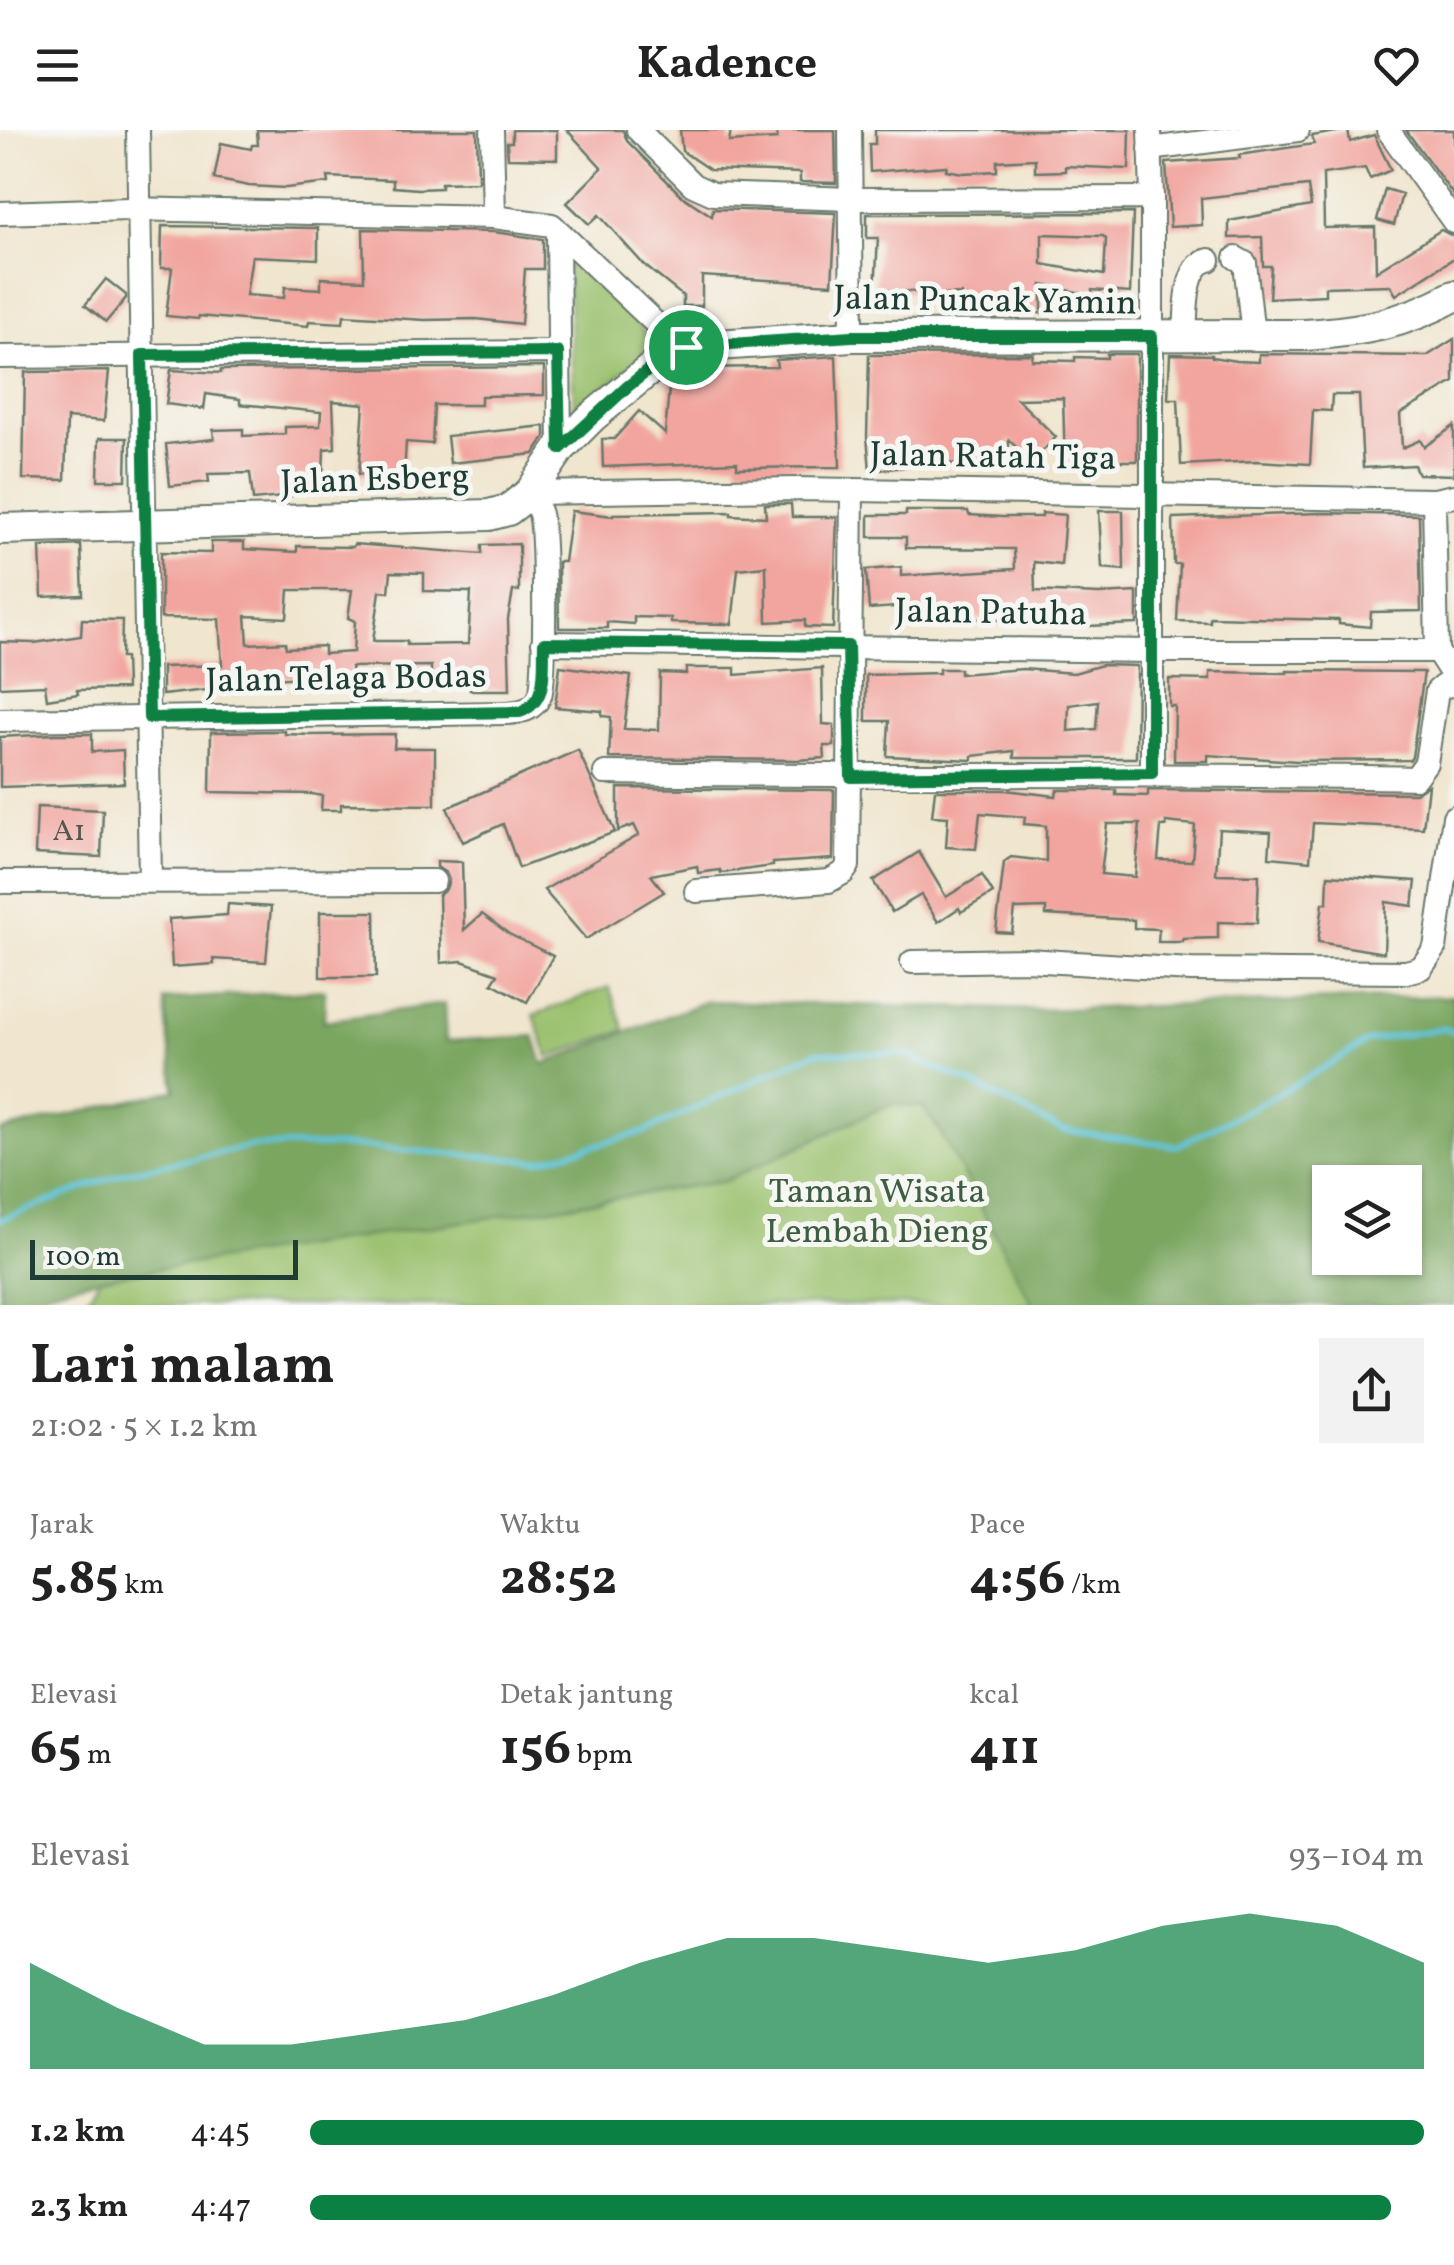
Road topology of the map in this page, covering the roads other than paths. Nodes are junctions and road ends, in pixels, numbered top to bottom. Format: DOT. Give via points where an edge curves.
graph roads {
  1 [pos="138,130"];
  2 [pos="492,130"];
  3 [pos="638,130"];
  4 [pos="850,130"];
  5 [pos="1298,130"];
  6 [pos="1388,130"];
  7 [pos="1150,140"];
  8 [pos="1152,198"];
  9 [pos="851,199"];
  10 [pos="140,210"];
  11 [pos="0,212"];
  12 [pos="494,218"];
  13 [pos="1454,222"];
  14 [pos="558,232"];
  15 [pos="1236,258"];
  16 [pos="1209,260"];
  17 [pos="1454,296"];
  18 [pos="1253,335"];
  19 [pos="852,336"];
  20 [pos="1152,336"];
  21 [pos="1184,336"];
  22 [pos="686,347"];
  23 [pos="558,352"];
  24 [pos="142,355"];
  25 [pos="0,357"];
  26 [pos="560,449"];
  27 [pos="852,491"];
  28 [pos="530,492"];
  29 [pos="1154,495"];
  30 [pos="1444,498"];
  31 [pos="144,526"];
  32 [pos="0,529"];
  33 [pos="1446,602"];
  34 [pos="544,643"];
  35 [pos="848,646"];
  36 [pos="1152,651"];
  37 [pos="1437,652"];
  38 [pos="1453,679"];
  39 [pos="149,718"];
  40 [pos="0,720"];
  41 [pos="605,773"];
  42 [pos="1152,773"];
  43 [pos="851,777"];
  44 [pos="1454,817"];
  45 [pos="434,881"];
  46 [pos="0,882"];
  47 [pos="150,882"];
  48 [pos="696,890"];
  49 [pos="912,962"];
  1 -- 10 [label="street"];
  2 -- 12 [label="street"];
  3 -- 9 [label="street" via="701,192"];
  4 -- 9 [label="street"];
  5 -- 7 [label="street"];
  6 -- 13 [label="street"];
  7 -- 8 [label="street"];
  8 -- 9 [label="street"];
  8 -- 20 [label="street"];
  9 -- 19 [label="street"];
  10 -- 11 [label="street"];
  10 -- 12 [label="street"];
  10 -- 24 [label="street"];
  12 -- 14 [label="street" via="544,222"];
  14 -- 22 [label="street"];
  14 -- 23 [label="street"];
  15 -- 18 [label="street" via="1245,263"];
  16 -- 21 [label="street" via="1192,271"];
  17 -- 18 [label="main road" via="1400,322 1358,332"];
  18 -- 21 [label="main road"];
  19 -- 20 [label="main road, Jalan Puncak Yamin"];
  19 -- 22 [label="main road, Jalan Puncak Yamin"];
  20 -- 21 [label="main road"];
  20 -- 29 [label="street, Jalan Puncak Yamin"];
  22 -- 26 [label="main road, Jalan Esberg" via="627,387"];
  23 -- 24 [label="street"];
  23 -- 26 [label="street"];
  24 -- 25 [label="street"];
  24 -- 31 [label="street"];
  26 -- 28 [label="main road, Jalan Esberg"];
  27 -- 28 [label="street, Jalan Ratah Tiga"];
  27 -- 29 [label="street, Jalan Ratah Tiga"];
  27 -- 35 [label="street"];
  28 -- 31 [label="main road, Jalan Esberg" via="508,510 488,515"];
  28 -- 34 [label="street, Jalan Telaga Bodas" via="540,516"];
  29 -- 30 [label="street, Jalan Ratah Tiga"];
  29 -- 36 [label="street, Jalan Puncak Yamin"];
  30 -- 33 [label="street"];
  31 -- 32 [label="main road, Jalan Esberg"];
  31 -- 39 [label="street"];
  33 -- 37 [label="street"];
  34 -- 35 [label="street, Jalan Patuha"];
  34 -- 39 [label="street, Jalan Telaga Bodas" via="539,699 520,712"];
  35 -- 36 [label="street, Jalan Patuha"];
  35 -- 43 [label="street"];
  36 -- 37 [label="street, Jalan Patuha"];
  36 -- 42 [label="street, Jalan Puncak Yamin"];
  37 -- 38 [label="street"];
  38 -- 42 [label="street" via="1436,691 1426,763 1415,778"];
  39 -- 40 [label="street, Jalan Telaga Bodas"];
  39 -- 47 [label="street"];
  41 -- 43 [label="street"];
  42 -- 43 [label="street"];
  43 -- 48 [label="street" via="850,858 836,879"];
  44 -- 49 [label="street" via="1435,948 1422,968"];
  45 -- 47 [label="street"];
  46 -- 47 [label="street"];
}
